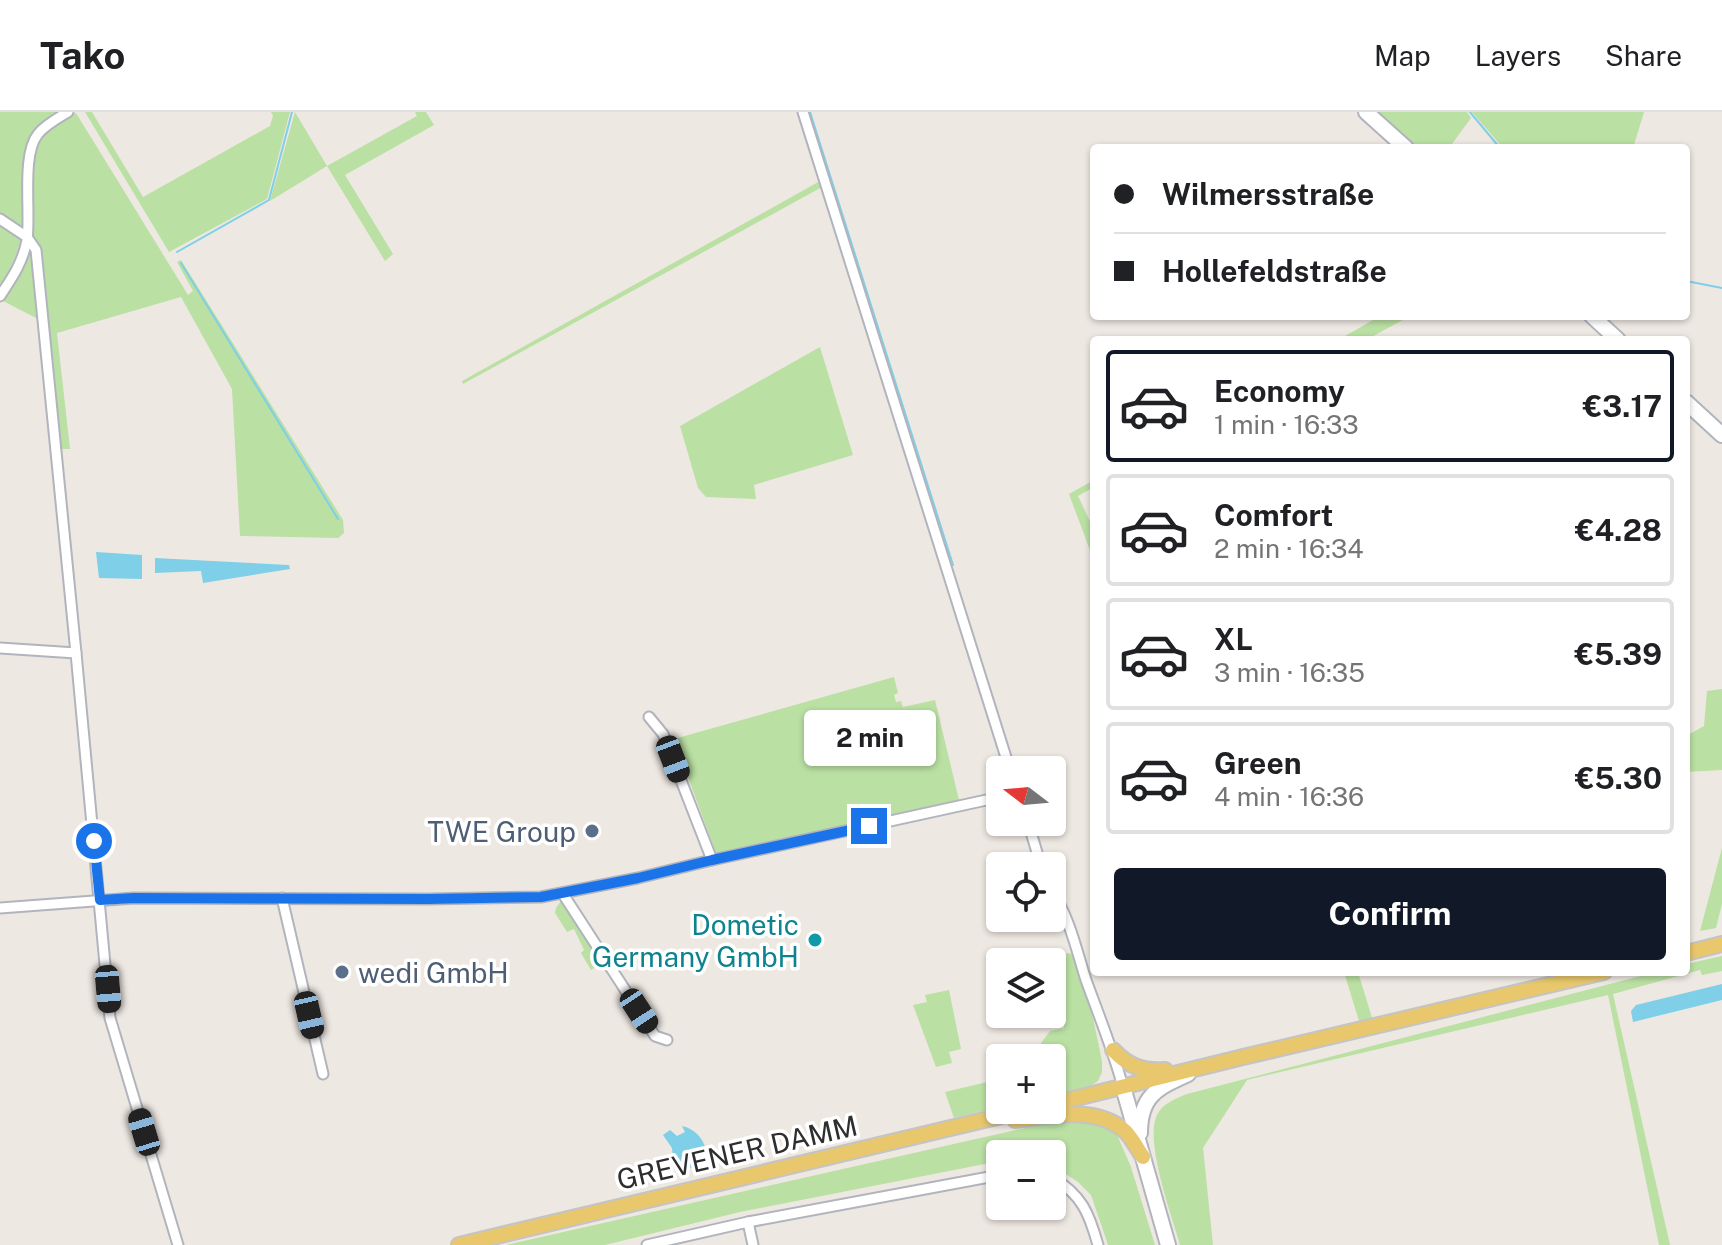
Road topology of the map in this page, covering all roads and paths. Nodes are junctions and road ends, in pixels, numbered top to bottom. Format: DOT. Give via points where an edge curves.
graph roads {
  1 [pos="68,112"];
  2 [pos="803,112"];
  3 [pos="1366,112"];
  4 [pos="1402,144"];
  5 [pos="0,219"];
  6 [pos="27,237"];
  7 [pos="0,296"];
  8 [pos="1596,320"];
  9 [pos="1614,336"];
  10 [pos="1690,406"];
  11 [pos="1722,435"];
  12 [pos="0,648"];
  13 [pos="76,653"];
  14 [pos="649,717"];
  15 [pos="1006,756"];
  16 [pos="986,800"];
  17 [pos="712,860"];
  18 [pos="563,894"];
  19 [pos="282,898"];
  20 [pos="100,900"];
  21 [pos="0,908"];
  22 [pos="1066,918"];
  23 [pos="1722,944"];
  24 [pos="1690,952"];
  25 [pos="1587,976"];
  26 [pos="667,1040"];
  27 [pos="1113,1050"];
  28 [pos="1209,1066"];
  29 [pos="323,1074"];
  30 [pos="1123,1087"];
  31 [pos="1066,1101"];
  32 [pos="986,1120"];
  33 [pos="963,1125"];
  34 [pos="1143,1157"];
  35 [pos="986,1178"];
  36 [pos="1066,1187"];
  37 [pos="748,1222"];
  38 [pos="178,1245"];
  39 [pos="459,1245"];
  40 [pos="647,1245"];
  41 [pos="753,1245"];
  42 [pos="1098,1245"];
  43 [pos="1168,1245"];
  1 -- 6 [label="street" via="31,145"];
  2 -- 15 [label="street"];
  3 -- 4 [label="street"];
  5 -- 6 [label="street"];
  6 -- 7 [label="street" via="18,270"];
  6 -- 13 [label="street" via="36,250"];
  8 -- 9 [label="street"];
  10 -- 11 [label="street"];
  12 -- 13 [label="street"];
  13 -- 20 [label="street"];
  14 -- 17 [label="street" via="663,734"];
  16 -- 17 [label="street"];
  17 -- 18 [label="street"];
  18 -- 19 [label="street"];
  18 -- 26 [label="street" via="655,1036"];
  19 -- 20 [label="street"];
  19 -- 29 [label="street"];
  20 -- 21 [label="street"];
  20 -- 38 [label="street" via="110,1018"];
  22 -- 27 [label="street"];
  23 -- 24 [label="main road"];
  25 -- 28 [label="main road"];
  27 -- 28 [label="main road" via="1142,1070"];
  27 -- 30 [label="street"];
  28 -- 30 [label="main road"];
  28 -- 34 [label="street" via="1151,1095 1140,1121"];
  30 -- 31 [label="main road"];
  30 -- 34 [label="street"];
  32 -- 33 [label="main road, GREVENER DAMM"];
  33 -- 34 [label="main road" via="1087,1115 1125,1132"];
  33 -- 39 [label="main road, GREVENER DAMM"];
  34 -- 43 [label="street"];
  35 -- 37 [label="street"];
  36 -- 42 [label="street" via="1086,1208"];
  37 -- 40 [label="street"];
  37 -- 41 [label="street"];
}
